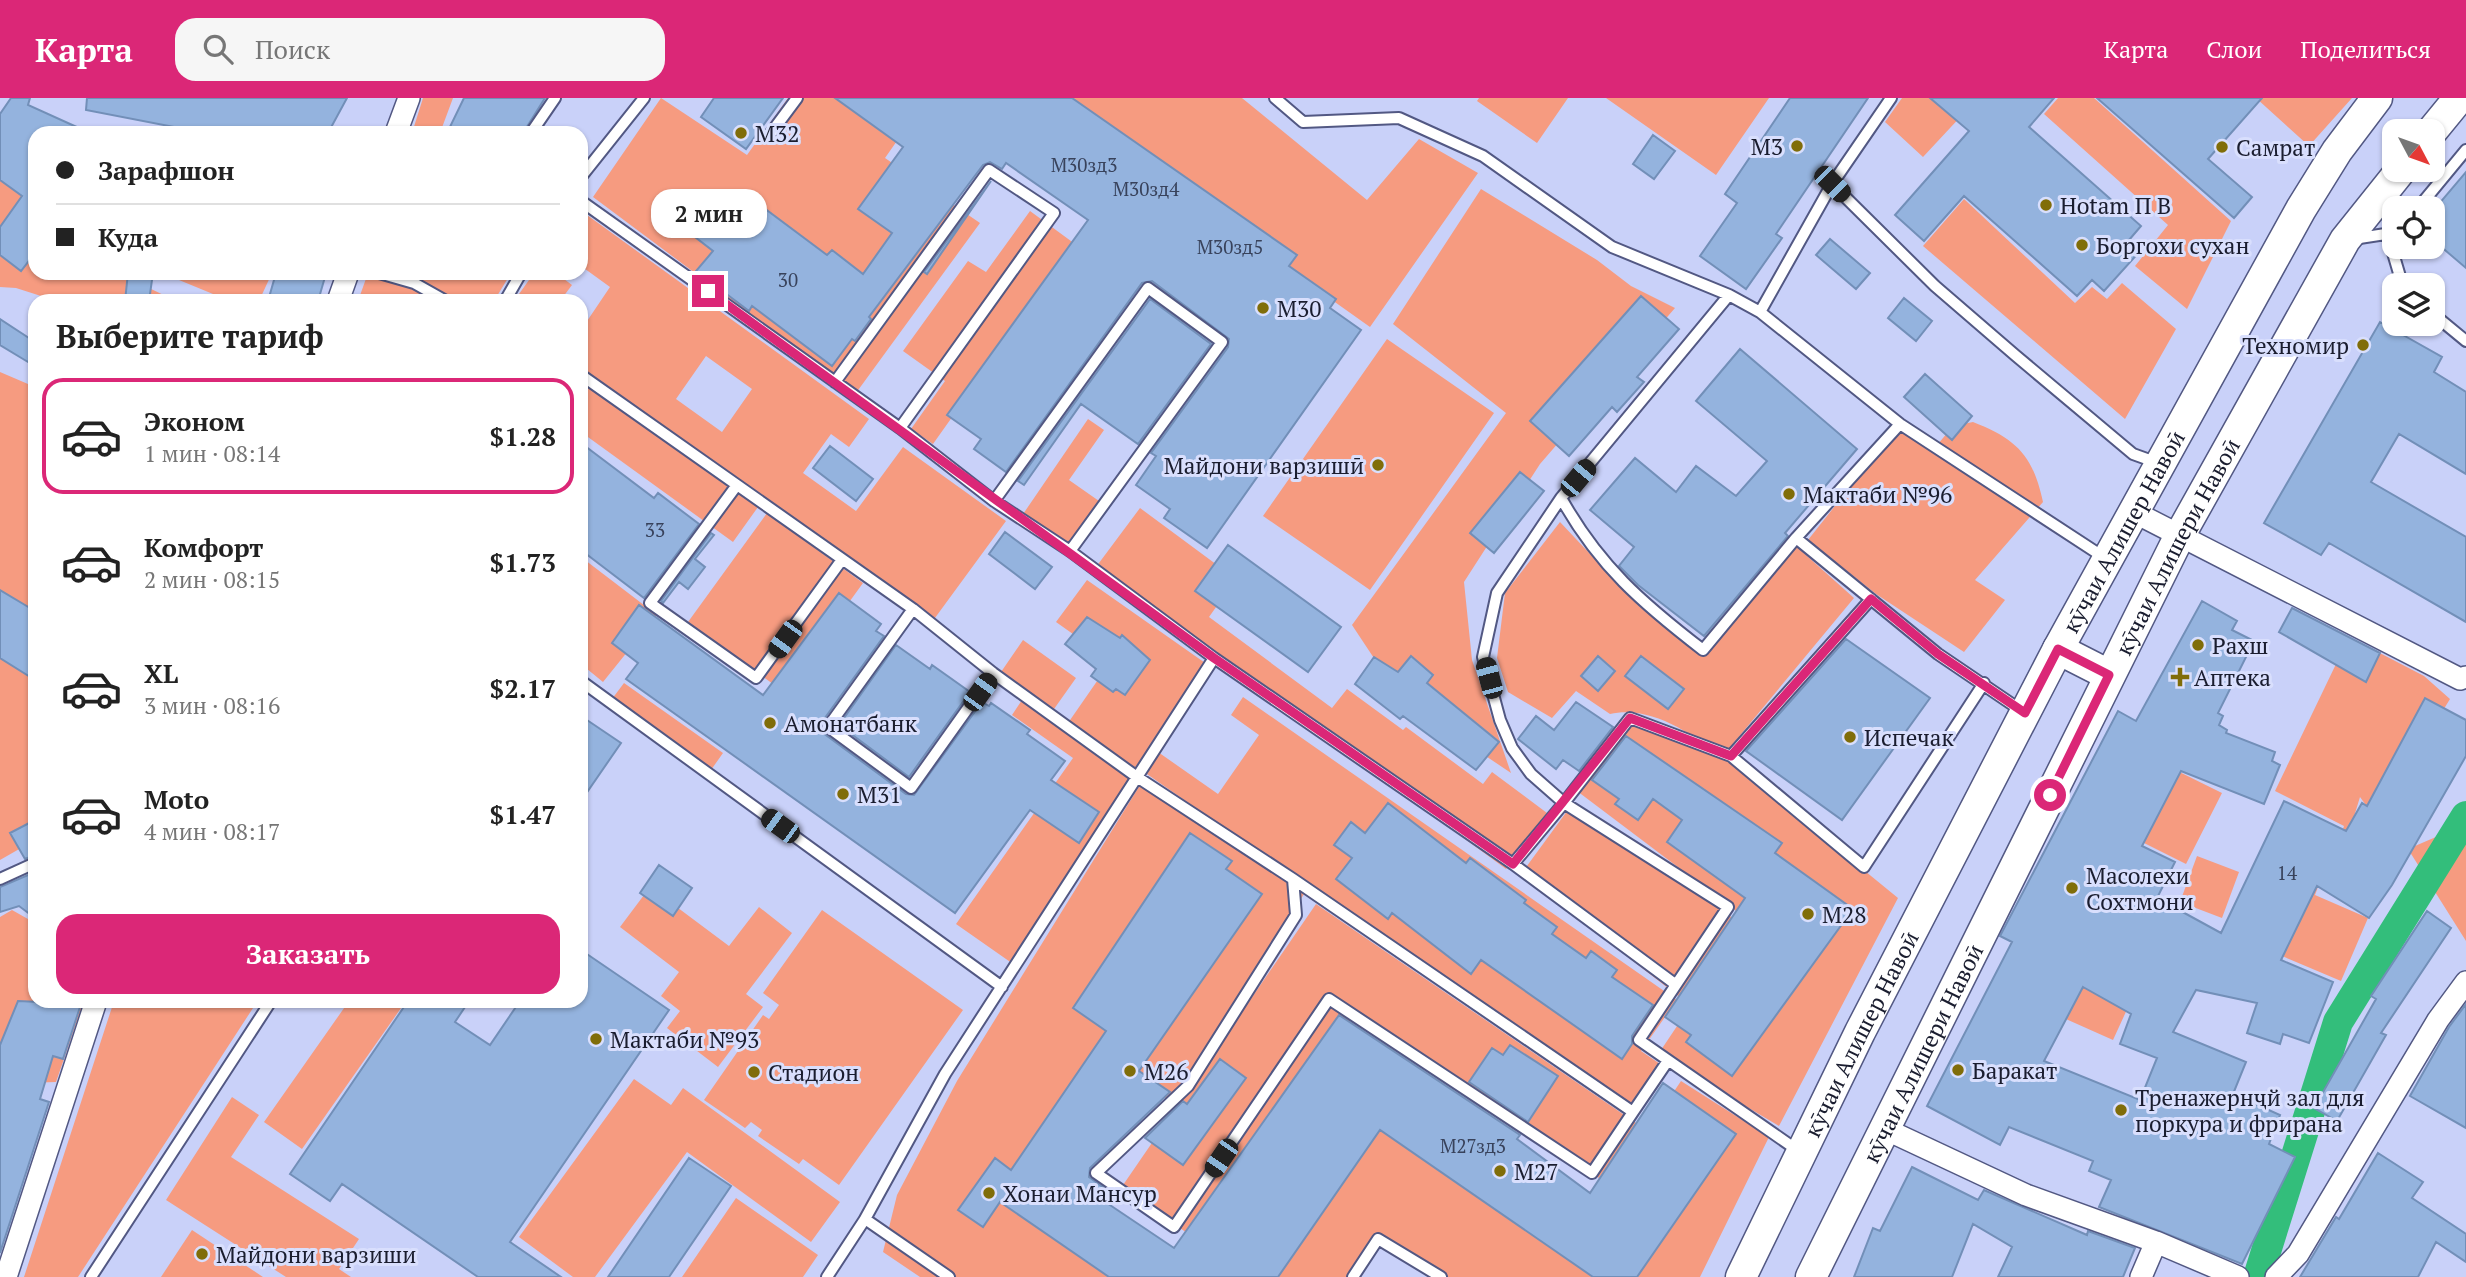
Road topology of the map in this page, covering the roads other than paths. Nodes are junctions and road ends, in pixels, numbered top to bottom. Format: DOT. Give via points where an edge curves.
graph roads {
  1 [pos="409,98"];
  2 [pos="555,98"];
  3 [pos="644,98"];
  4 [pos="797,98"];
  5 [pos="1275,98"];
  6 [pos="1891,98"];
  7 [pos="2377,98"];
  8 [pos="2459,98"];
  9 [pos="2442,119"];
  10 [pos="399,126"];
  11 [pos="536,126"];
  12 [pos="768,137"];
  13 [pos="2466,150"];
  14 [pos="588,168"];
  15 [pos="2391,182"];
  16 [pos="1832,184"];
  17 [pos="2428,196"];
  18 [pos="588,206"];
  19 [pos="2382,235"];
  20 [pos="2345,240"];
  21 [pos="401,280"];
  22 [pos="433,294"];
  23 [pos="1729,295"];
  24 [pos="1760,312"];
  25 [pos="2445,324"];
  26 [pos="2466,341"];
  27 [pos="588,380"];
  28 [pos="835,382"];
  29 [pos="1900,424"];
  30 [pos="900,428"];
  31 [pos="2161,464"];
  32 [pos="737,485"];
  33 [pos="1561,498"];
  34 [pos="994,501"];
  35 [pos="2132,511"];
  36 [pos="2180,535"];
  37 [pos="1796,538"];
  38 [pos="1070,551"];
  39 [pos="2108,559"];
  40 [pos="842,561"];
  41 [pos="1871,599"];
  42 [pos="913,609"];
  43 [pos="2058,649"];
  44 [pos="1214,658"];
  45 [pos="993,673"];
  46 [pos="2109,675"];
  47 [pos="2466,677"];
  48 [pos="1984,683"];
  49 [pos="588,686"];
  50 [pos="2025,713"];
  51 [pos="1731,756"];
  52 [pos="1137,777"];
  53 [pos="1564,803"];
  54 [pos="1513,864"];
  55 [pos="28,866"];
  56 [pos="0,879"];
  57 [pos="1293,879"];
  58 [pos="2466,982"];
  59 [pos="1675,984"];
  60 [pos="1002,987"];
  61 [pos="94,1008"];
  62 [pos="266,1008"];
  63 [pos="1667,1062"];
  64 [pos="1633,1112"];
  65 [pos="1885,1129"];
  66 [pos="1802,1153"];
  67 [pos="865,1219"];
  68 [pos="2156,1242"];
  69 [pos="6,1277"];
  70 [pos="91,1277"];
  71 [pos="827,1277"];
  72 [pos="949,1277"];
  73 [pos="1353,1277"];
  74 [pos="1441,1277"];
  75 [pos="1741,1277"];
  76 [pos="1811,1277"];
  77 [pos="2141,1277"];
  78 [pos="2238,1277"];
  79 [pos="2276,1277"];
  1 -- 10 [label="street"];
  2 -- 11 [label="lane"];
  3 -- 14 [label="lane"];
  4 -- 12 [label="lane"];
  5 -- 23 [label="lane" via="1303,122 1399,118 1483,156 1612,247"];
  6 -- 16 [label="lane"];
  7 -- 31 [label="street, кӯчаи Алишер Навоӣ" via="2301,209"];
  8 -- 9 [label="street"];
  13 -- 17 [label="lane"];
  15 -- 20 [label="street, кӯчаи Алишери Навоӣ"];
  16 -- 24 [label="lane"];
  16 -- 31 [label="lane" via="1935,286 2015,355 2133,454"];
  18 -- 28 [label="lane"];
  19 -- 20 [label="lane"];
  20 -- 36 [label="street, кӯчаи Алишери Навоӣ"];
  21 -- 22 [label="lane"];
  23 -- 24 [label="lane"];
  23 -- 33 [label="lane"];
  24 -- 29 [label="lane"];
  25 -- 26 [label="lane"];
  27 -- 32 [label="lane"];
  28 -- 30 [label="lane"];
  28 -- 30 [label="lane" via="989,170 1054,213"];
  29 -- 37 [label="lane"];
  29 -- 39 [label="lane"];
  30 -- 34 [label="lane"];
  31 -- 35 [label="street, кӯчаи Алишер Навоӣ"];
  32 -- 40 [label="lane"];
  32 -- 40 [label="lane" via="650,603 756,678"];
  33 -- 37 [label="lane" via="1584,539 1642,603 1703,650"];
  33 -- 53 [label="lane" via="1497,593 1483,657 1512,748 1531,774"];
  34 -- 38 [label="lane"];
  34 -- 38 [label="lane" via="1148,288 1222,342"];
  35 -- 36 [label="street"];
  35 -- 39 [label="street, кӯчаи Алишер Навоӣ"];
  36 -- 46 [label="street, кӯчаи Алишери Навоӣ"];
  36 -- 47 [label="street" via="2460,679"];
  37 -- 41 [label="lane"];
  38 -- 44 [label="lane"];
  39 -- 43 [label="street, кӯчаи Алишер Навоӣ"];
  40 -- 42 [label="lane"];
  41 -- 48 [label="lane" via="1938,654"];
  41 -- 51 [label="lane"];
  42 -- 45 [label="lane"];
  42 -- 45 [label="lane" via="828,727 911,788"];
  43 -- 46 [label="street"];
  43 -- 50 [label="street, кӯчаи Алишер Навоӣ"];
  44 -- 52 [label="lane"];
  44 -- 54 [label="lane"];
  45 -- 52 [label="lane"];
  46 -- 65 [label="street, кӯчаи Алишери Навоӣ"];
  48 -- 50 [label="lane"];
  48 -- 51 [label="lane" via="1864,867"];
  49 -- 60 [label="lane"];
  50 -- 66 [label="street, кӯчаи Алишер Навоӣ"];
  51 -- 53 [label="lane" via="1630,718"];
  52 -- 57 [label="lane"];
  52 -- 60 [label="lane"];
  53 -- 54 [label="lane"];
  53 -- 59 [label="lane" via="1728,907"];
  54 -- 59 [label="lane"];
  55 -- 56 [label="lane"];
  57 -- 64 [label="lane"];
  57 -- 64 [label="lane" via="1296,915 1188,1086 1096,1173 1174,1227 1329,999 1592,1173"];
  58 -- 79 [label="street" via="2438,1020 2298,1254"];
  59 -- 63 [label="lane" via="1639,1040"];
  60 -- 67 [label="lane" via="945,1074"];
  61 -- 69 [label="street"];
  62 -- 70 [label="lane"];
  63 -- 64 [label="lane"];
  63 -- 66 [label="lane"];
  65 -- 68 [label="street" via="2026,1195"];
  65 -- 76 [label="street, кӯчаи Алишери Навоӣ"];
  66 -- 75 [label="street, кӯчаи Алишер Навоӣ"];
  67 -- 71 [label="lane"];
  67 -- 72 [label="lane"];
  68 -- 77 [label="street"];
  68 -- 78 [label="street"];
  73 -- 74 [label="lane" via="1378,1239"];
}
